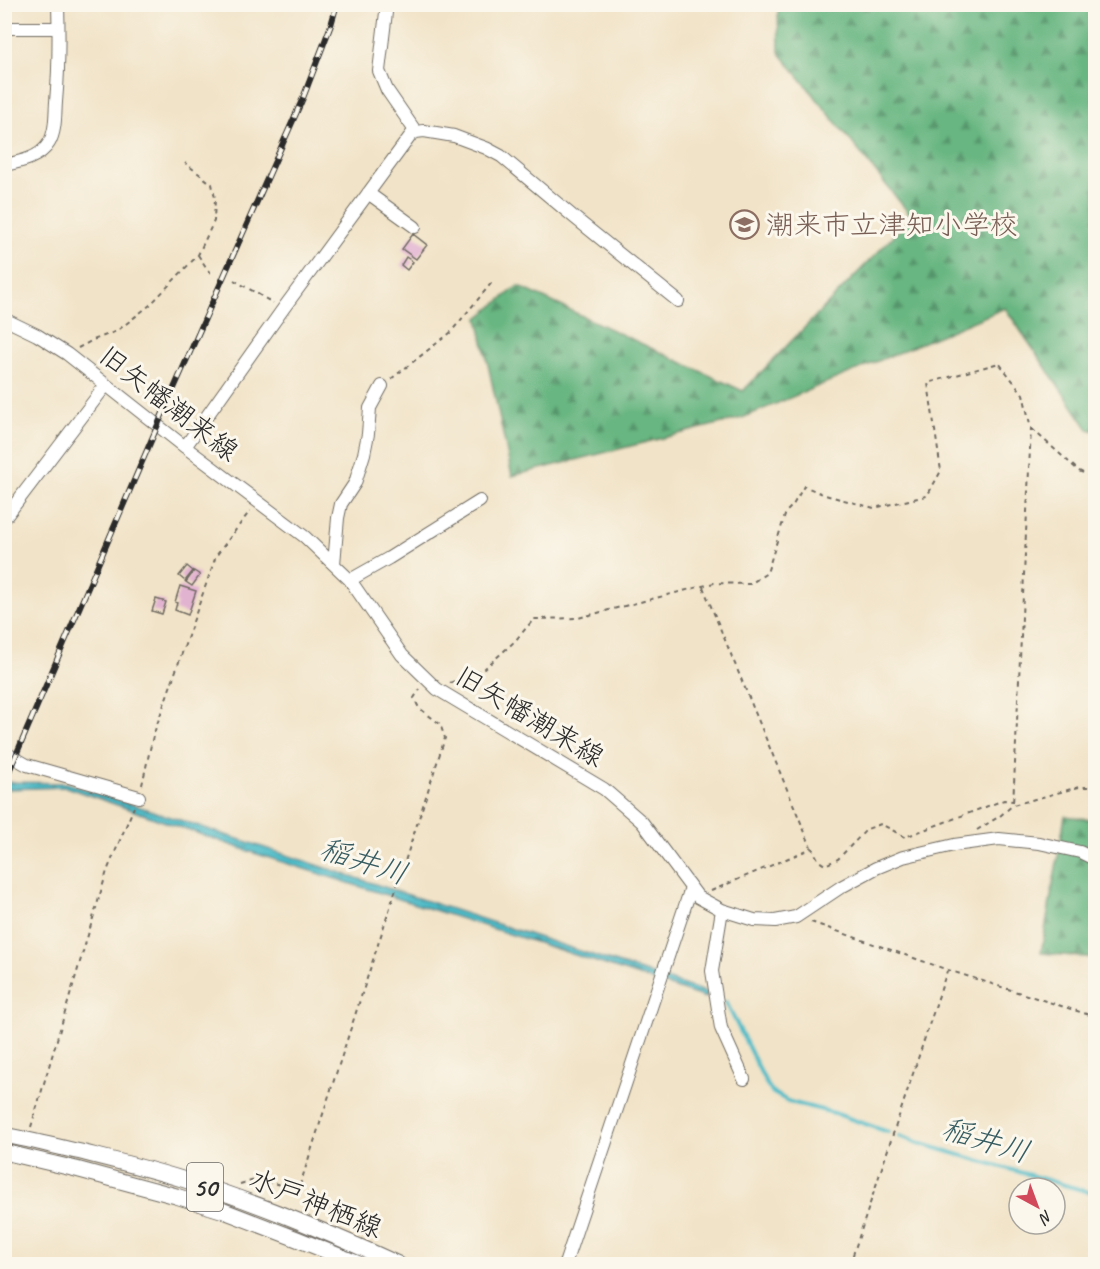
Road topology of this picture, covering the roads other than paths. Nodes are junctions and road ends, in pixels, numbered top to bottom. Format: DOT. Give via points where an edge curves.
graph roads {
  1 [pos="58,4"];
  2 [pos="387,4"];
  3 [pos="4,28"];
  4 [pos="58,28"];
  5 [pos="416,132"];
  6 [pos="4,165"];
  7 [pos="368,193"];
  8 [pos="415,227"];
  9 [pos="678,301"];
  10 [pos="4,319"];
  11 [pos="106,385"];
  12 [pos="382,386"];
  13 [pos="185,447"];
  14 [pos="480,501"];
  15 [pos="4,519"];
  16 [pos="334,564"];
  17 [pos="350,580"];
  18 [pos="4,752"];
  19 [pos="139,796"];
  20 [pos="1095,860"];
  21 [pos="695,892"];
  22 [pos="722,910"];
  23 [pos="744,1079"];
  24 [pos="4,1135"];
  25 [pos="4,1152"];
  26 [pos="359,1264"];
  27 [pos="398,1264"];
  28 [pos="565,1264"];
  1 -- 4 [label="street"];
  2 -- 5 [label="street" via="379,71 387,90"];
  3 -- 4 [label="street"];
  4 -- 6 [label="street" via="54,127 48,144 24,162"];
  5 -- 7 [label="street"];
  5 -- 9 [label="street" via="454,135 501,156"];
  7 -- 8 [label="street"];
  7 -- 13 [label="street"];
  10 -- 11 [label="street, 旧矢幡潮来線" via="67,354"];
  11 -- 13 [label="street, 旧矢幡潮来線"];
  11 -- 15 [label="street"];
  12 -- 16 [label="street" via="370,408 366,444 355,483 341,504"];
  13 -- 16 [label="street, 旧矢幡潮来線" via="305,537"];
  14 -- 17 [label="street"];
  16 -- 17 [label="street, 旧矢幡潮来線"];
  17 -- 21 [label="street, 旧矢幡潮来線" via="402,655 437,689 604,789 642,822"];
  18 -- 19 [label="street" via="27,765"];
  20 -- 22 [label="street, 旧矢幡潮来線" via="1080,852 1039,843 999,839 954,845 876,868 796,916 754,920"];
  21 -- 22 [label="street, 旧矢幡潮来線"];
  21 -- 28 [label="street" via="660,980"];
  22 -- 23 [label="street" via="712,971 721,1028"];
  24 -- 27 [label="main road, 水戸神栖線 / 50" via="181,1179 302,1222"];
  25 -- 26 [label="main road, 水戸神栖線 / 50" via="185,1199"];
}
